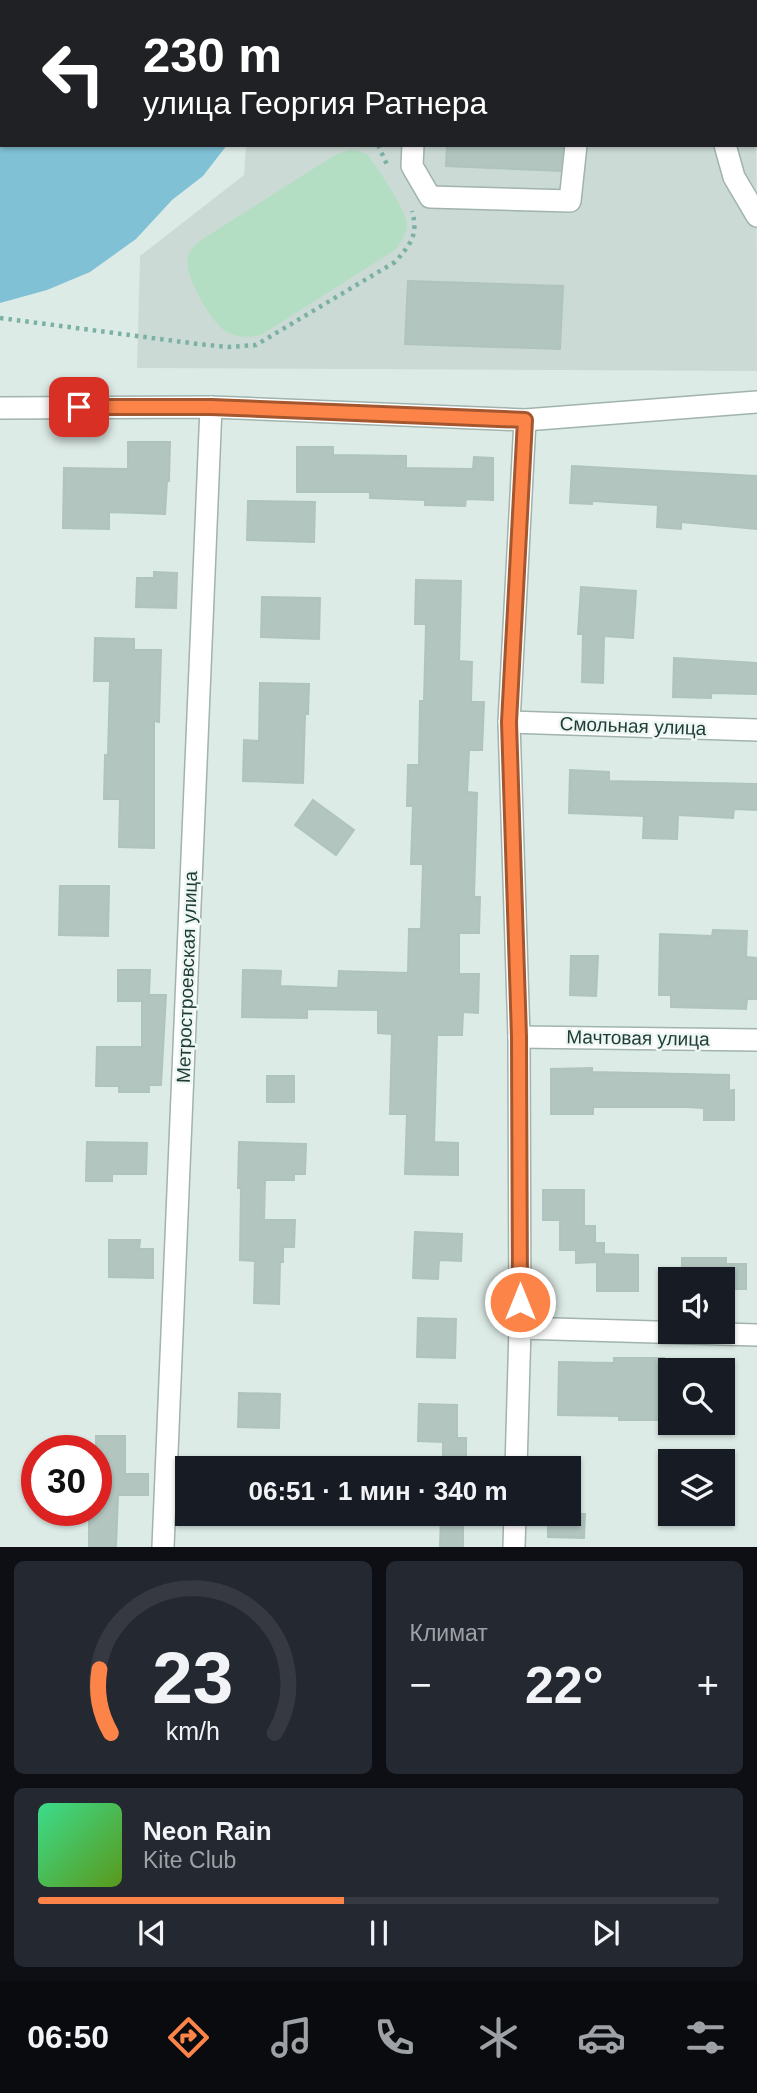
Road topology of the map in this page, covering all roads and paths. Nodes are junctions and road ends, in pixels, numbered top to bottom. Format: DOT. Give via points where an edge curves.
graph roads {
  1 [pos="379,147"];
  2 [pos="413,147"];
  3 [pos="576,147"];
  4 [pos="726,147"];
  5 [pos="391,174"];
  6 [pos="408,204"];
  7 [pos="757,216"];
  8 [pos="0,317"];
  9 [pos="757,402"];
  10 [pos="211,407"];
  11 [pos="0,408"];
  12 [pos="525,420"];
  13 [pos="509,722"];
  14 [pos="757,730"];
  15 [pos="519,1037"];
  16 [pos="757,1040"];
  17 [pos="520,1328"];
  18 [pos="757,1335"];
  19 [pos="516,1456"];
  20 [pos="515,1526"];
  21 [pos="163,1547"];
  22 [pos="514,1547"];
  1 -- 5 [label="path"];
  2 -- 3 [label="street" via="412,166 430,197 570,201"];
  4 -- 7 [label="street" via="734,177"];
  6 -- 8 [label="path" via="415,230 395,262 256,345 198,344"];
  9 -- 12 [label="street"];
  10 -- 11 [label="street"];
  10 -- 12 [label="street"];
  10 -- 21 [label="street, Метростроевская улица"];
  12 -- 13 [label="street"];
  13 -- 14 [label="street, Смольная улица"];
  13 -- 15 [label="street"];
  15 -- 16 [label="street, Мачтовая улица"];
  15 -- 17 [label="street"];
  17 -- 18 [label="street"];
  17 -- 19 [label="street"];
  20 -- 22 [label="street"];
}
